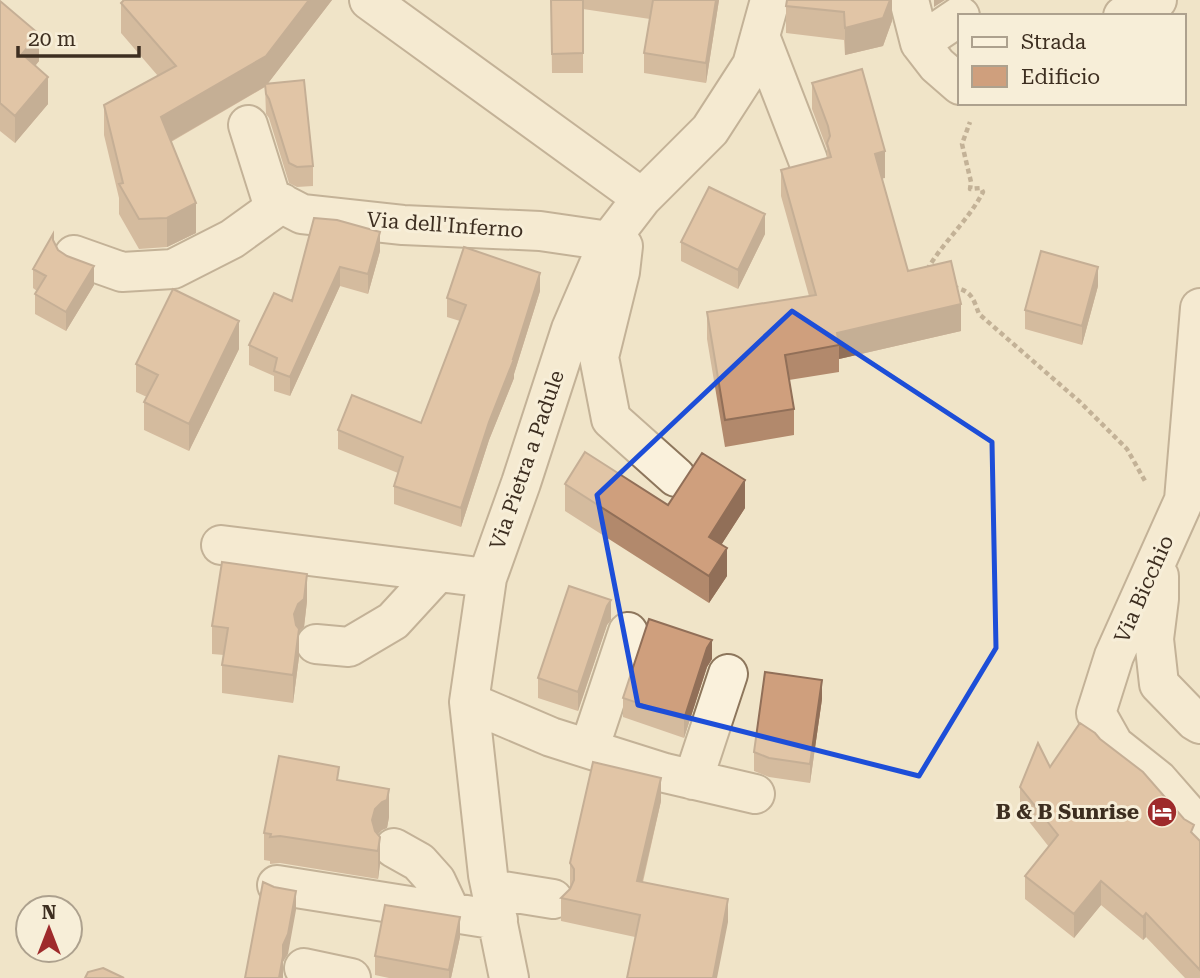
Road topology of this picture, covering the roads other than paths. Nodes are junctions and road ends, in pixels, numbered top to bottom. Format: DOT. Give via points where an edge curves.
graph roads {
  1 [pos="369,0"];
  2 [pos="909,0"];
  3 [pos="985,0"];
  4 [pos="1157,0"];
  5 [pos="964,14"];
  6 [pos="1127,14"];
  7 [pos="765,18"];
  8 [pos="958,18"];
  9 [pos="920,43"];
  10 [pos="958,87"];
  11 [pos="248,125"];
  12 [pos="808,160"];
  13 [pos="282,203"];
  14 [pos="626,220"];
  15 [pos="75,255"];
  16 [pos="1200,308"];
  17 [pos="676,477"];
  18 [pos="221,545"];
  19 [pos="1160,554"];
  20 [pos="438,572"];
  21 [pos="486,578"];
  22 [pos="628,632"];
  23 [pos="316,644"];
  24 [pos="729,674"];
  25 [pos="469,702"];
  26 [pos="1200,723"];
  27 [pos="589,749"];
  28 [pos="694,780"];
  29 [pos="755,794"];
  30 [pos="1200,828"];
  31 [pos="394,848"];
  32 [pos="277,884"];
  33 [pos="553,899"];
  34 [pos="495,905"];
  35 [pos="451,913"];
  36 [pos="304,968"];
  37 [pos="351,978"];
  38 [pos="509,978"];
  1 -- 14 [label="street"];
  2 -- 9 [label="street"];
  3 -- 5 [label="street"];
  4 -- 6 [label="street"];
  7 -- 12 [label="street"];
  7 -- 14 [label="street, Via Pietra a Padule" via="752,65 709,130"];
  8 -- 9 [label="street"];
  9 -- 10 [label="street"];
  11 -- 13 [label="street" via="271,198"];
  13 -- 14 [label="street, Via dell'Inferno" via="302,214 403,225 540,231"];
  13 -- 15 [label="street" via="232,239 173,269 122,272"];
  14 -- 17 [label="street" via="620,272 599,358 611,419"];
  14 -- 21 [label="street, Via Pietra a Padule" via="570,329"];
  16 -- 19 [label="street, Via Bicchio" via="1184,500"];
  18 -- 20 [label="street"];
  19 -- 26 [label="street" via="1154,639 1159,684"];
  19 -- 30 [label="street, Via Bicchio" via="1114,656 1096,713 1114,745 1158,780"];
  20 -- 21 [label="street"];
  20 -- 23 [label="street" via="393,621 349,647"];
  21 -- 25 [label="street, Via Pietra a Padule"];
  22 -- 27 [label="street"];
  24 -- 28 [label="street"];
  25 -- 27 [label="street"];
  25 -- 34 [label="street, Via Pietra a Padule"];
  27 -- 28 [label="street"];
  28 -- 29 [label="street"];
  31 -- 35 [label="street" via="419,862 436,881"];
  32 -- 35 [label="street"];
  33 -- 34 [label="street"];
  34 -- 35 [label="street"];
  34 -- 38 [label="street, Via Pietra a Padule"];
  36 -- 37 [label="street"];
}
